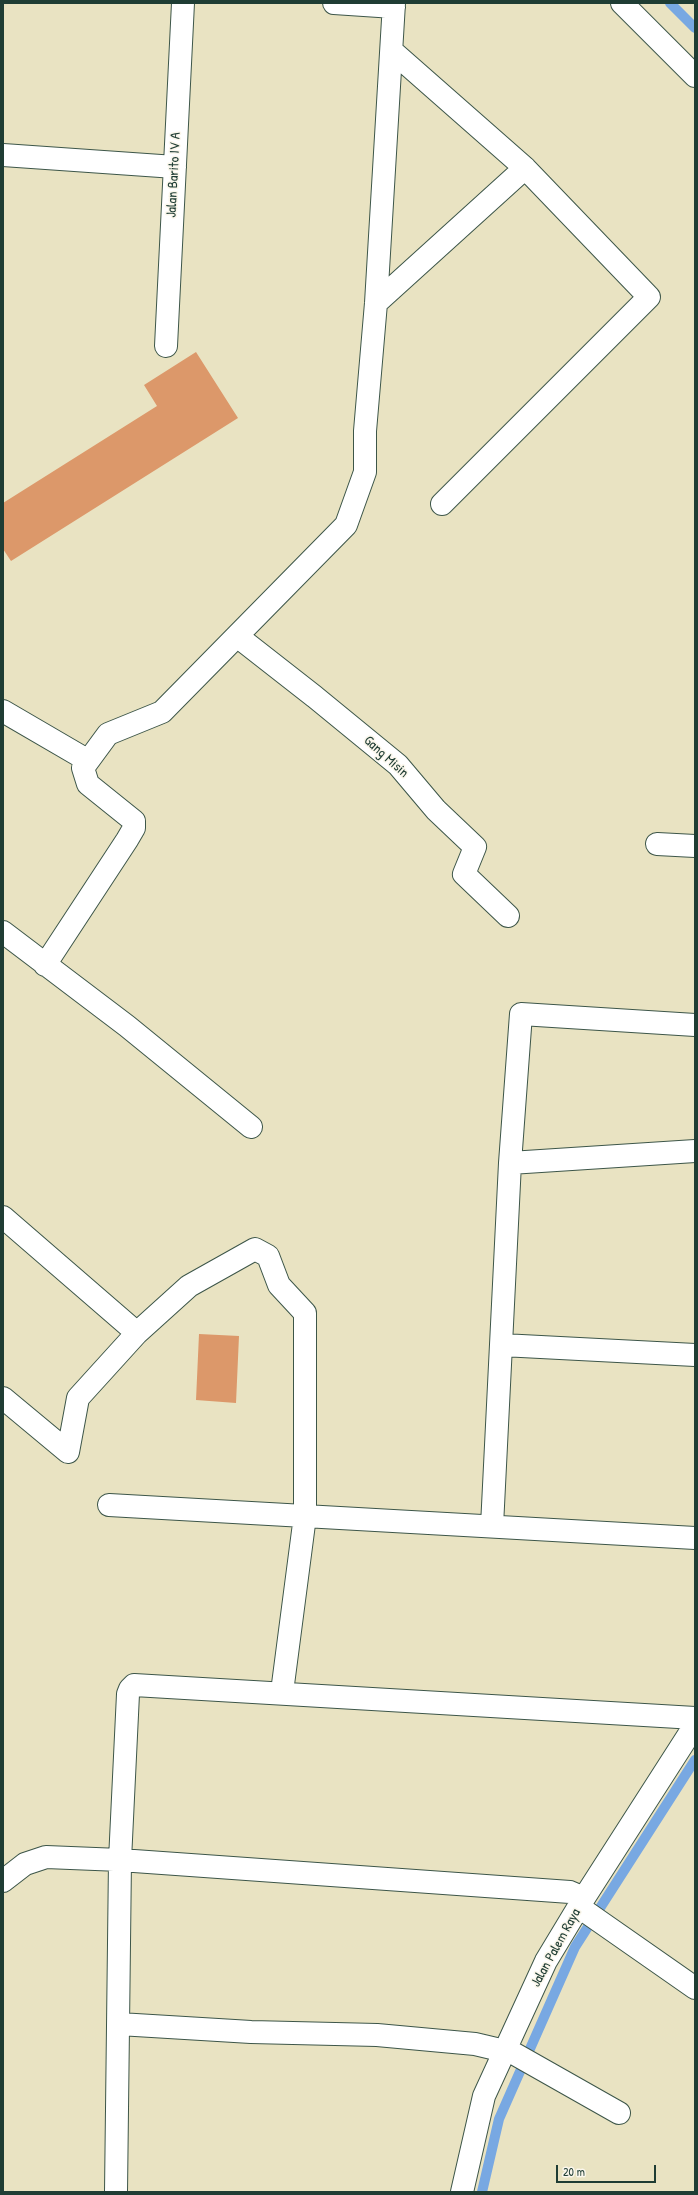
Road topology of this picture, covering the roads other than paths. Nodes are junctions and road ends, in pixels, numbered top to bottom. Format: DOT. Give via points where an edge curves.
graph roads {
  1 [pos="183,3"];
  2 [pos="334,3"];
  3 [pos="622,3"];
  4 [pos="394,5"];
  5 [pos="392,51"];
  6 [pos="695,76"];
  7 [pos="3,154"];
  8 [pos="175,167"];
  9 [pos="525,168"];
  10 [pos="376,303"];
  11 [pos="166,346"];
  12 [pos="442,504"];
  13 [pos="237,636"];
  14 [pos="3,712"];
  15 [pos="87,760"];
  16 [pos="657,844"];
  17 [pos="695,846"];
  18 [pos="508,916"];
  19 [pos="3,932"];
  20 [pos="45,966"];
  21 [pos="695,1025"];
  22 [pos="251,1126"];
  23 [pos="695,1151"];
  24 [pos="510,1163"];
  25 [pos="3,1217"];
  26 [pos="136,1333"];
  27 [pos="502,1345"];
  28 [pos="695,1356"];
  29 [pos="3,1398"];
  30 [pos="109,1504"];
  31 [pos="305,1516"];
  32 [pos="492,1526"];
  33 [pos="695,1538"];
  34 [pos="282,1692"];
  35 [pos="695,1718"];
  36 [pos="695,1725"];
  37 [pos="120,1860"];
  38 [pos="3,1881"];
  39 [pos="583,1906"];
  40 [pos="695,1988"];
  41 [pos="119,2024"];
  42 [pos="508,2052"];
  43 [pos="619,2113"];
  44 [pos="116,2192"];
  45 [pos="462,2192"];
  1 -- 8 [label="street, Jalan Barito IV A"];
  2 -- 4 [label="street"];
  3 -- 6 [label="street"];
  4 -- 5 [label="street"];
  5 -- 9 [label="street"];
  5 -- 10 [label="street"];
  7 -- 8 [label="street"];
  8 -- 11 [label="street, Jalan Barito IV A"];
  9 -- 10 [label="street"];
  9 -- 12 [label="street" via="649,297"];
  10 -- 13 [label="street" via="365,431 365,472 346,525"];
  13 -- 15 [label="street" via="162,712 108,734"];
  13 -- 18 [label="street, Gang Misin" via="398,765 436,810 475,847 464,874"];
  14 -- 15 [label="street"];
  15 -- 20 [label="street" via="83,768 88,784 134,821 135,826"];
  16 -- 17 [label="street"];
  19 -- 20 [label="street"];
  20 -- 22 [label="street" via="134,1031"];
  21 -- 24 [label="street" via="521,1014"];
  23 -- 24 [label="street"];
  24 -- 27 [label="street"];
  25 -- 26 [label="street"];
  26 -- 29 [label="street" via="78,1398 68,1452"];
  26 -- 31 [label="street" via="189,1286 255,1249 268,1256 279,1285 305,1313"];
  27 -- 28 [label="street"];
  27 -- 32 [label="street"];
  30 -- 31 [label="street"];
  31 -- 32 [label="street"];
  31 -- 34 [label="street"];
  32 -- 33 [label="street"];
  34 -- 35 [label="street"];
  34 -- 37 [label="street" via="141,1685 130,1688"];
  36 -- 39 [label="street, Jalan Palem Raya"];
  37 -- 38 [label="street" via="46,1857 26,1864"];
  37 -- 39 [label="street" via="570,1892"];
  37 -- 41 [label="street"];
  39 -- 40 [label="street" via="606,1926"];
  39 -- 42 [label="street, Jalan Palem Raya" via="546,1961"];
  41 -- 42 [label="street" via="251,2032 377,2035 476,2044"];
  41 -- 44 [label="street"];
  42 -- 43 [label="street"];
  42 -- 45 [label="street, Jalan Palem Raya" via="484,2096"];
}
